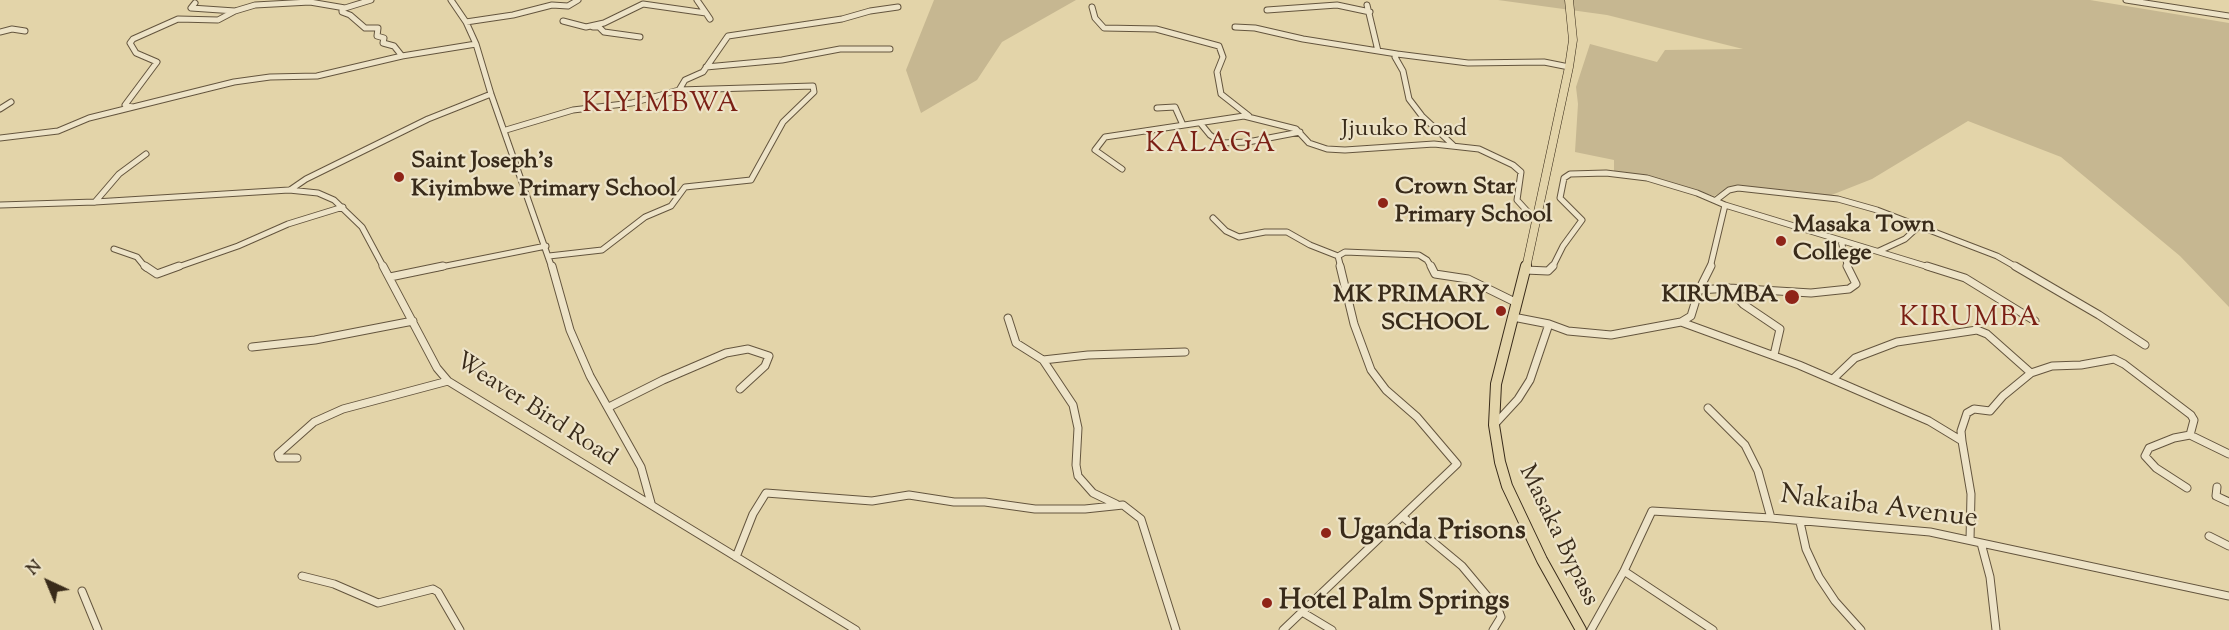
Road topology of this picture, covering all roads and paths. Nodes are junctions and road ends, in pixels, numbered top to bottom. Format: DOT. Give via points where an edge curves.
graph roads {
  1 [pos="372,0"];
  2 [pos="451,0"];
  3 [pos="578,0"];
  4 [pos="697,0"];
  5 [pos="1569,0"];
  6 [pos="2126,0"];
  7 [pos="195,3"];
  8 [pos="1367,5"];
  9 [pos="898,7"];
  10 [pos="1092,7"];
  11 [pos="342,8"];
  12 [pos="1267,10"];
  13 [pos="235,11"];
  14 [pos="1370,12"];
  15 [pos="706,13"];
  16 [pos="2229,16"];
  17 [pos="710,19"];
  18 [pos="563,21"];
  19 [pos="466,22"];
  20 [pos="586,27"];
  21 [pos="1235,27"];
  22 [pos="25,31"];
  23 [pos="0,32"];
  24 [pos="640,36"];
  25 [pos="476,44"];
  26 [pos="890,49"];
  27 [pos="1377,51"];
  28 [pos="1397,54"];
  29 [pos="402,56"];
  30 [pos="706,67"];
  31 [pos="1569,67"];
  32 [pos="679,90"];
  33 [pos="491,94"];
  34 [pos="11,102"];
  35 [pos="133,107"];
  36 [pos="1157,108"];
  37 [pos="0,109"];
  38 [pos="1249,116"];
  39 [pos="1201,124"];
  40 [pos="1183,125"];
  41 [pos="506,130"];
  42 [pos="1301,132"];
  43 [pos="0,138"];
  44 [pos="1453,145"];
  45 [pos="146,153"];
  46 [pos="1122,169"];
  47 [pos="289,190"];
  48 [pos="1716,200"];
  49 [pos="95,202"];
  50 [pos="1725,205"];
  51 [pos="0,206"];
  52 [pos="343,207"];
  53 [pos="1213,218"];
  54 [pos="1537,223"];
  55 [pos="1918,227"];
  56 [pos="1841,241"];
  57 [pos="546,246"];
  58 [pos="114,249"];
  59 [pos="1879,251"];
  60 [pos="549,256"];
  61 [pos="1338,256"];
  62 [pos="1525,270"];
  63 [pos="390,277"];
  64 [pos="1729,288"];
  65 [pos="1699,290"];
  66 [pos="1517,303"];
  67 [pos="1691,316"];
  68 [pos="1513,317"];
  69 [pos="1008,318"];
  70 [pos="413,321"];
  71 [pos="2035,321"];
  72 [pos="1681,322"];
  73 [pos="1548,327"];
  74 [pos="1699,328"];
  75 [pos="2145,345"];
  76 [pos="252,347"];
  77 [pos="1185,352"];
  78 [pos="1774,355"];
  79 [pos="1043,360"];
  80 [pos="2031,373"];
  81 [pos="1833,379"];
  82 [pos="448,381"];
  83 [pos="740,389"];
  84 [pos="609,407"];
  85 [pos="1708,408"];
  86 [pos="1494,425"];
  87 [pos="1948,430"];
  88 [pos="1961,431"];
  89 [pos="2190,435"];
  90 [pos="1962,441"];
  91 [pos="2229,454"];
  92 [pos="297,458"];
  93 [pos="2217,487"];
  94 [pos="2187,488"];
  95 [pos="2229,502"];
  96 [pos="651,503"];
  97 [pos="1117,505"];
  98 [pos="1403,517"];
  99 [pos="1771,518"];
  100 [pos="1800,522"];
  101 [pos="2209,536"];
  102 [pos="1970,540"];
  103 [pos="1981,543"];
  104 [pos="2229,546"];
  105 [pos="736,557"];
  106 [pos="1624,571"];
  107 [pos="302,576"];
  108 [pos="82,591"];
  109 [pos="2229,596"];
  110 [pos="1302,612"];
  111 [pos="98,630"];
  112 [pos="460,630"];
  113 [pos="856,630"];
  114 [pos="1176,630"];
  115 [pos="1283,630"];
  116 [pos="1332,630"];
  117 [pos="1493,630"];
  118 [pos="1581,630"];
  119 [pos="1591,630"];
  120 [pos="1713,630"];
  121 [pos="1861,630"];
  122 [pos="1996,630"];
  1 -- 11 [label="street"];
  2 -- 19 [label="street"];
  3 -- 19 [label="street" via="568,6 552,5"];
  4 -- 15 [label="street"];
  5 -- 31 [label="highway, Masaka Bypass" via="1573,40"];
  6 -- 16 [label="street"];
  7 -- 13 [label="street" via="191,8"];
  8 -- 14 [label="street"];
  9 -- 30 [label="street" via="728,36"];
  10 -- 38 [label="street" via="1104,28 1156,29 1219,46 1223,57 1217,72 1221,94"];
  11 -- 13 [label="street" via="309,2 255,5"];
  11 -- 29 [label="street" via="342,12 365,28 378,28 377,36 384,38 383,43 394,46"];
  12 -- 14 [label="street" via="1337,5"];
  13 -- 35 [label="street" via="218,20 178,19 133,39 130,43 136,53 156,62 125,105"];
  14 -- 27 [label="street"];
  15 -- 17 [label="street"];
  15 -- 20 [label="street" via="643,4 604,23"];
  18 -- 20 [label="street"];
  19 -- 25 [label="street"];
  20 -- 24 [label="street"];
  21 -- 27 [label="street"];
  22 -- 23 [label="street"];
  25 -- 29 [label="street"];
  25 -- 33 [label="street"];
  26 -- 30 [label="street" via="840,49 782,60"];
  27 -- 28 [label="street"];
  28 -- 31 [label="street" via="1468,63 1544,62"];
  28 -- 44 [label="street" via="1409,99"];
  29 -- 35 [label="street" via="317,76 234,82"];
  30 -- 32 [label="street" via="685,80"];
  31 -- 54 [label="highway, Masaka Bypass"];
  32 -- 41 [label="street" via="632,103 573,110"];
  32 -- 60 [label="street" via="813,86 813,92 783,122 751,180 686,187 671,206 645,217 602,250"];
  33 -- 41 [label="street"];
  33 -- 47 [label="street" via="428,119"];
  34 -- 37 [label="street"];
  35 -- 43 [label="street" via="58,131"];
  36 -- 40 [label="street" via="1171,104"];
  38 -- 39 [label="street, Jjuuko Road"];
  38 -- 42 [label="street, Jjuuko Road"];
  39 -- 40 [label="street, Jjuuko Road"];
  39 -- 42 [label="street" via="1222,143"];
  40 -- 46 [label="street, Jjuuko Road" via="1105,137 1095,150"];
  41 -- 57 [label="street"];
  42 -- 44 [label="street, Jjuuko Road" via="1310,143 1327,149"];
  44 -- 54 [label="street, Jjuuko Road" via="1479,149 1518,169 1522,176 1517,200"];
  45 -- 49 [label="street" via="119,174"];
  47 -- 49 [label="street, Weaver Bird Road"];
  47 -- 52 [label="street, Weaver Bird Road" via="318,193"];
  48 -- 50 [label="street"];
  48 -- 55 [label="street" via="1738,188 1831,198 1877,210"];
  48 -- 62 [label="street" via="1647,178 1606,173 1566,176 1560,198 1582,220 1552,268"];
  49 -- 51 [label="street, Weaver Bird Road"];
  50 -- 56 [label="street"];
  50 -- 65 [label="street" via="1715,257"];
  52 -- 58 [label="street" via="157,274 137,257"];
  52 -- 63 [label="street, Weaver Bird Road" via="362,227"];
  53 -- 61 [label="street" via="1239,237 1287,232"];
  54 -- 62 [label="highway, Masaka Bypass"];
  55 -- 59 [label="street" via="1905,239"];
  55 -- 75 [label="street" via="1997,256"];
  56 -- 59 [label="street"];
  56 -- 64 [label="street" via="1856,284 1849,289 1811,293"];
  57 -- 60 [label="street"];
  57 -- 63 [label="street"];
  59 -- 71 [label="street" via="1971,280"];
  60 -- 84 [label="street" via="570,330"];
  61 -- 66 [label="street" via="1345,252 1419,255 1435,274 1468,279"];
  61 -- 98 [label="street" via="1354,324 1371,369 1457,464"];
  62 -- 66 [label="highway, Masaka Bypass"];
  63 -- 70 [label="street, Weaver Bird Road"];
  64 -- 65 [label="street"];
  64 -- 78 [label="street" via="1743,304 1780,329"];
  65 -- 67 [label="street"];
  66 -- 68 [label="highway, Masaka Bypass"];
  67 -- 72 [label="street"];
  67 -- 74 [label="street"];
  68 -- 73 [label="street"];
  68 -- 86 [label="highway, Masaka Bypass" via="1496,384"];
  69 -- 79 [label="street" via="1016,343"];
  70 -- 76 [label="street" via="315,340"];
  70 -- 82 [label="street, Weaver Bird Road"];
  72 -- 73 [label="street" via="1623,334"];
  72 -- 74 [label="street"];
  73 -- 86 [label="street" via="1530,380"];
  74 -- 78 [label="street"];
  77 -- 79 [label="street"];
  78 -- 81 [label="street"];
  79 -- 97 [label="street" via="1068,396 1076,416 1078,476 1093,493"];
  80 -- 81 [label="street" via="1987,334 1977,330 1898,342 1855,358"];
  80 -- 88 [label="street" via="1990,411 1974,409 1967,413"];
  80 -- 89 [label="street" via="2060,365 2119,360 2191,415 2194,425"];
  81 -- 87 [label="street"];
  82 -- 92 [label="street" via="343,409 314,422 278,454 279,458"];
  82 -- 96 [label="street, Weaver Bird Road"];
  83 -- 84 [label="street" via="765,366 769,356 748,349 726,353"];
  84 -- 96 [label="street" via="641,467"];
  85 -- 99 [label="street" via="1745,445 1758,471"];
  86 -- 118 [label="highway, Masaka Bypass" via="1508,486 1542,560"];
  87 -- 88 [label="street"];
  87 -- 90 [label="street"];
  88 -- 90 [label="street"];
  89 -- 91 [label="street"];
  89 -- 94 [label="street" via="2149,448 2145,456"];
  90 -- 102 [label="street" via="1971,494"];
  93 -- 95 [label="street" via="2216,496"];
  96 -- 105 [label="street, Weaver Bird Road"];
  97 -- 105 [label="street" via="1035,509 909,495 872,501 766,493"];
  97 -- 114 [label="street" via="1129,508 1141,519"];
  98 -- 110 [label="street"];
  98 -- 117 [label="street" via="1462,566 1498,609 1500,617"];
  99 -- 100 [label="street, Nakaiba Avenue"];
  99 -- 106 [label="street, Nakaiba Avenue" via="1652,511"];
  100 -- 102 [label="street, Nakaiba Avenue" via="1930,532"];
  100 -- 121 [label="street" via="1806,549 1819,577"];
  101 -- 104 [label="street"];
  102 -- 103 [label="street, Nakaiba Avenue"];
  103 -- 109 [label="street, Nakaiba Avenue"];
  103 -- 122 [label="street" via="1990,577"];
  105 -- 113 [label="street, Weaver Bird Road"];
  106 -- 119 [label="street, Nakaiba Avenue"];
  106 -- 120 [label="street"];
  107 -- 112 [label="street" via="334,584 378,603 434,589"];
  108 -- 111 [label="street"];
  110 -- 115 [label="street"];
  110 -- 116 [label="street"];
}
